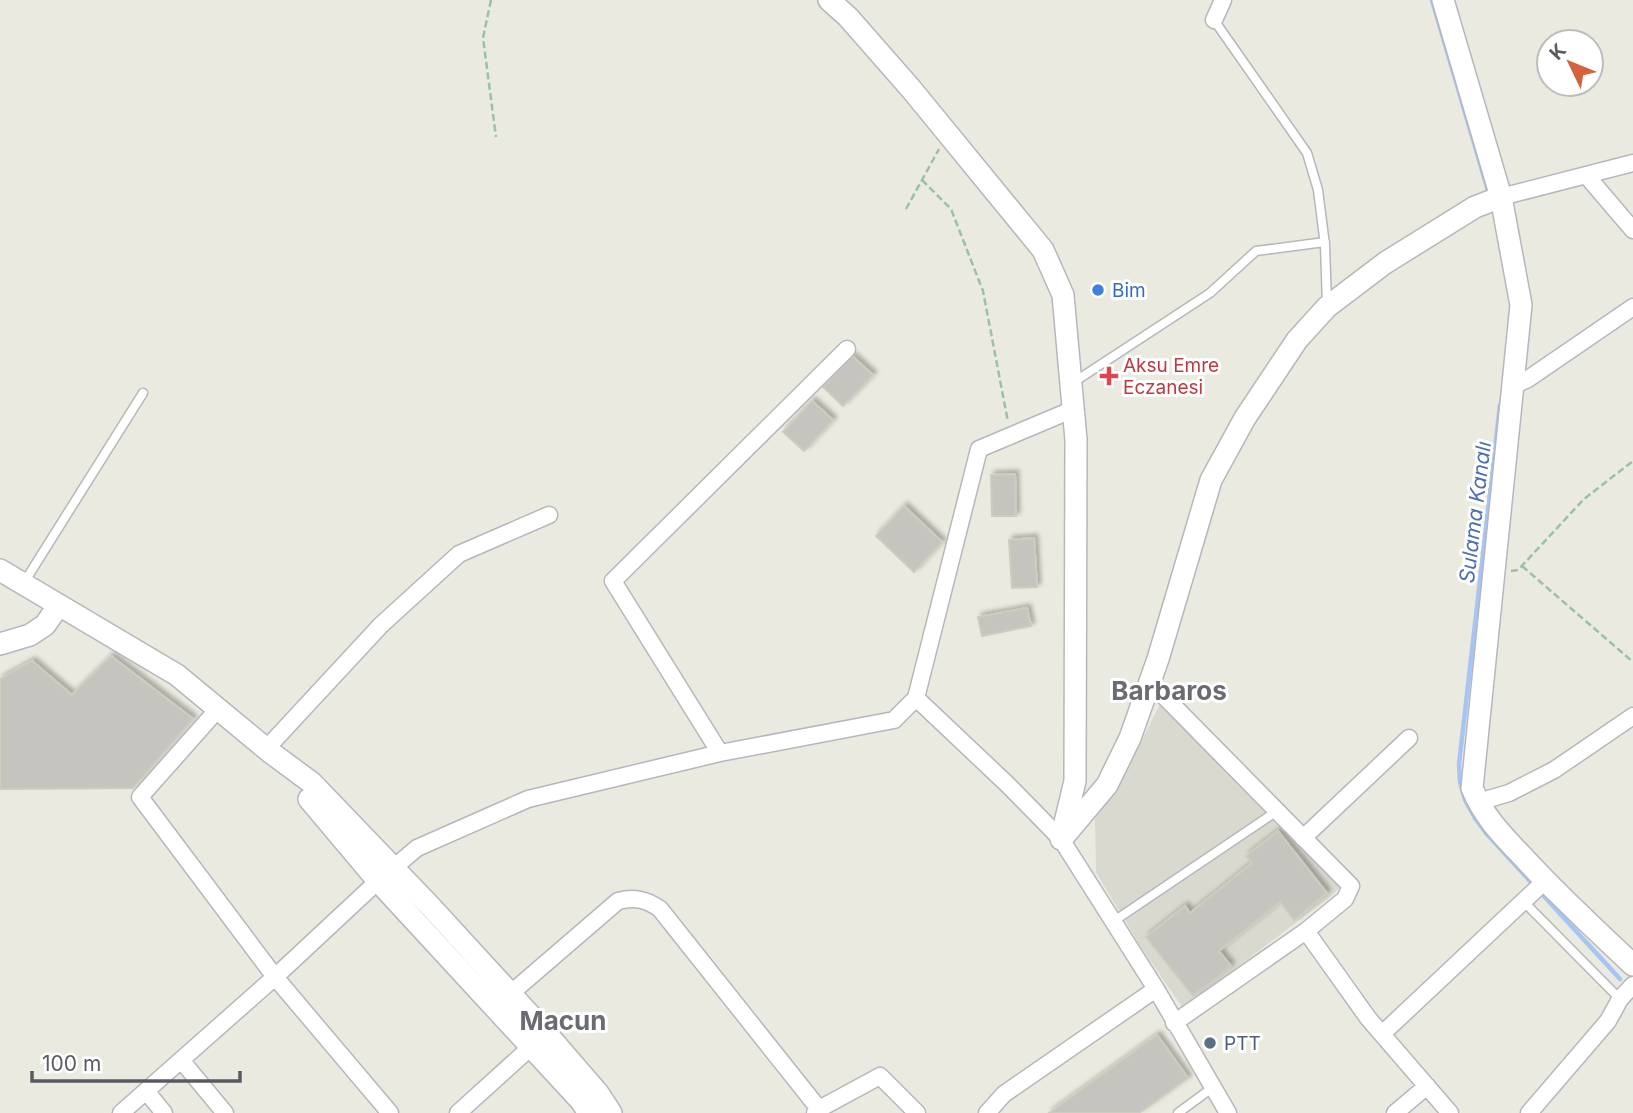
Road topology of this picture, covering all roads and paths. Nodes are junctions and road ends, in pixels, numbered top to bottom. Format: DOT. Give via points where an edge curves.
graph roads {
  1 [pos="491,0"];
  2 [pos="829,0"];
  3 [pos="1223,0"];
  4 [pos="1443,0"];
  5 [pos="1214,20"];
  6 [pos="947,134"];
  7 [pos="496,137"];
  8 [pos="1633,163"];
  9 [pos="1586,175"];
  10 [pos="922,180"];
  11 [pos="1490,201"];
  12 [pos="906,209"];
  13 [pos="1633,230"];
  14 [pos="1325,242"];
  15 [pos="1328,307"];
  16 [pos="1633,307"];
  17 [pos="847,349"];
  18 [pos="1071,384"];
  19 [pos="1513,386"];
  20 [pos="143,393"];
  21 [pos="1074,409"];
  22 [pos="1011,436"];
  23 [pos="1633,461"];
  24 [pos="550,515"];
  25 [pos="1522,566"];
  26 [pos="0,570"];
  27 [pos="1494,573"];
  28 [pos="23,584"];
  29 [pos="59,606"];
  30 [pos="0,644"];
  31 [pos="1633,662"];
  32 [pos="1150,682"];
  33 [pos="916,698"];
  34 [pos="218,709"];
  35 [pos="1633,716"];
  36 [pos="1409,738"];
  37 [pos="268,750"];
  38 [pos="720,752"];
  39 [pos="1478,802"];
  40 [pos="1276,811"];
  41 [pos="1303,838"];
  42 [pos="1061,839"];
  43 [pos="386,874"];
  44 [pos="1543,882"];
  45 [pos="1526,899"];
  46 [pos="1114,921"];
  47 [pos="1306,931"];
  48 [pos="1633,965"];
  49 [pos="275,977"];
  50 [pos="1633,985"];
  51 [pos="1156,989"];
  52 [pos="510,994"];
  53 [pos="1620,999"];
  54 [pos="1174,1023"];
  55 [pos="1382,1034"];
  56 [pos="532,1046"];
  57 [pos="181,1060"];
  58 [pos="1427,1086"];
  59 [pos="1212,1088"];
  60 [pos="146,1091"];
  61 [pos="817,1111"];
  62 [pos="121,1113"];
  63 [pos="164,1113"];
  64 [pos="225,1113"];
  65 [pos="390,1113"];
  66 [pos="458,1113"];
  67 [pos="589,1113"];
  68 [pos="611,1113"];
  69 [pos="917,1113"];
  70 [pos="986,1113"];
  71 [pos="1178,1113"];
  72 [pos="1228,1113"];
  73 [pos="1395,1113"];
  74 [pos="1450,1113"];
  75 [pos="1529,1113"];
  1 -- 7 [label="path" via="483,38"];
  2 -- 6 [label="street"];
  3 -- 5 [label="street"];
  4 -- 11 [label="street"];
  5 -- 14 [label="lane" via="1307,153"];
  6 -- 10 [label="path"];
  6 -- 18 [label="street" via="1043,250 1063,295"];
  8 -- 9 [label="street"];
  9 -- 11 [label="street"];
  9 -- 13 [label="street"];
  10 -- 12 [label="path"];
  10 -- 22 [label="path" via="951,209 983,292"];
  11 -- 15 [label="street" via="1385,263"];
  11 -- 19 [label="street" via="1521,305"];
  14 -- 15 [label="lane"];
  14 -- 18 [label="lane" via="1256,251 1210,293"];
  15 -- 32 [label="street" via="1297,340 1211,480"];
  16 -- 19 [label="street"];
  17 -- 38 [label="street" via="613,581"];
  18 -- 21 [label="street"];
  19 -- 27 [label="street"];
  20 -- 28 [label="lane"];
  21 -- 22 [label="street"];
  21 -- 42 [label="street" via="1075,781"];
  22 -- 33 [label="street" via="979,449"];
  23 -- 25 [label="path" via="1584,499"];
  24 -- 37 [label="street" via="459,554 381,625"];
  25 -- 27 [label="path"];
  25 -- 31 [label="path"];
  26 -- 28 [label="street"];
  27 -- 39 [label="street" via="1472,788"];
  28 -- 29 [label="street"];
  29 -- 30 [label="street" via="45,625 30,635"];
  29 -- 34 [label="street" via="177,676"];
  32 -- 40 [label="street"];
  32 -- 42 [label="street" via="1107,785"];
  33 -- 38 [label="street" via="894,720"];
  33 -- 42 [label="street"];
  34 -- 37 [label="street"];
  34 -- 49 [label="street" via="140,797"];
  35 -- 39 [label="street" via="1554,770 1509,793"];
  36 -- 41 [label="street"];
  37 -- 43 [label="street" via="312,783"];
  38 -- 43 [label="street" via="528,799 417,848"];
  39 -- 44 [label="street"];
  40 -- 41 [label="street"];
  40 -- 46 [label="lane"];
  41 -- 47 [label="street" via="1351,886 1345,899"];
  42 -- 46 [label="street"];
  43 -- 49 [label="street"];
  43 -- 52 [label="street"];
  43 -- 56 [label="street"];
  44 -- 45 [label="street"];
  44 -- 48 [label="street"];
  45 -- 53 [label="lane"];
  45 -- 55 [label="street"];
  46 -- 51 [label="street"];
  47 -- 54 [label="street"];
  47 -- 55 [label="street"];
  49 -- 57 [label="street"];
  49 -- 65 [label="street"];
  50 -- 53 [label="street"];
  51 -- 54 [label="street"];
  51 -- 70 [label="street" via="1004,1094"];
  52 -- 61 [label="street" via="618,901 645,901 660,909"];
  52 -- 68 [label="street"];
  53 -- 75 [label="street" via="1608,1021"];
  54 -- 59 [label="street"];
  55 -- 58 [label="street"];
  56 -- 66 [label="street"];
  56 -- 67 [label="street"];
  57 -- 60 [label="street"];
  57 -- 64 [label="street"];
  58 -- 73 [label="street"];
  58 -- 74 [label="street"];
  59 -- 71 [label="lane"];
  59 -- 72 [label="street"];
  60 -- 62 [label="street"];
  60 -- 63 [label="street"];
  61 -- 69 [label="street" via="880,1076"];
}
